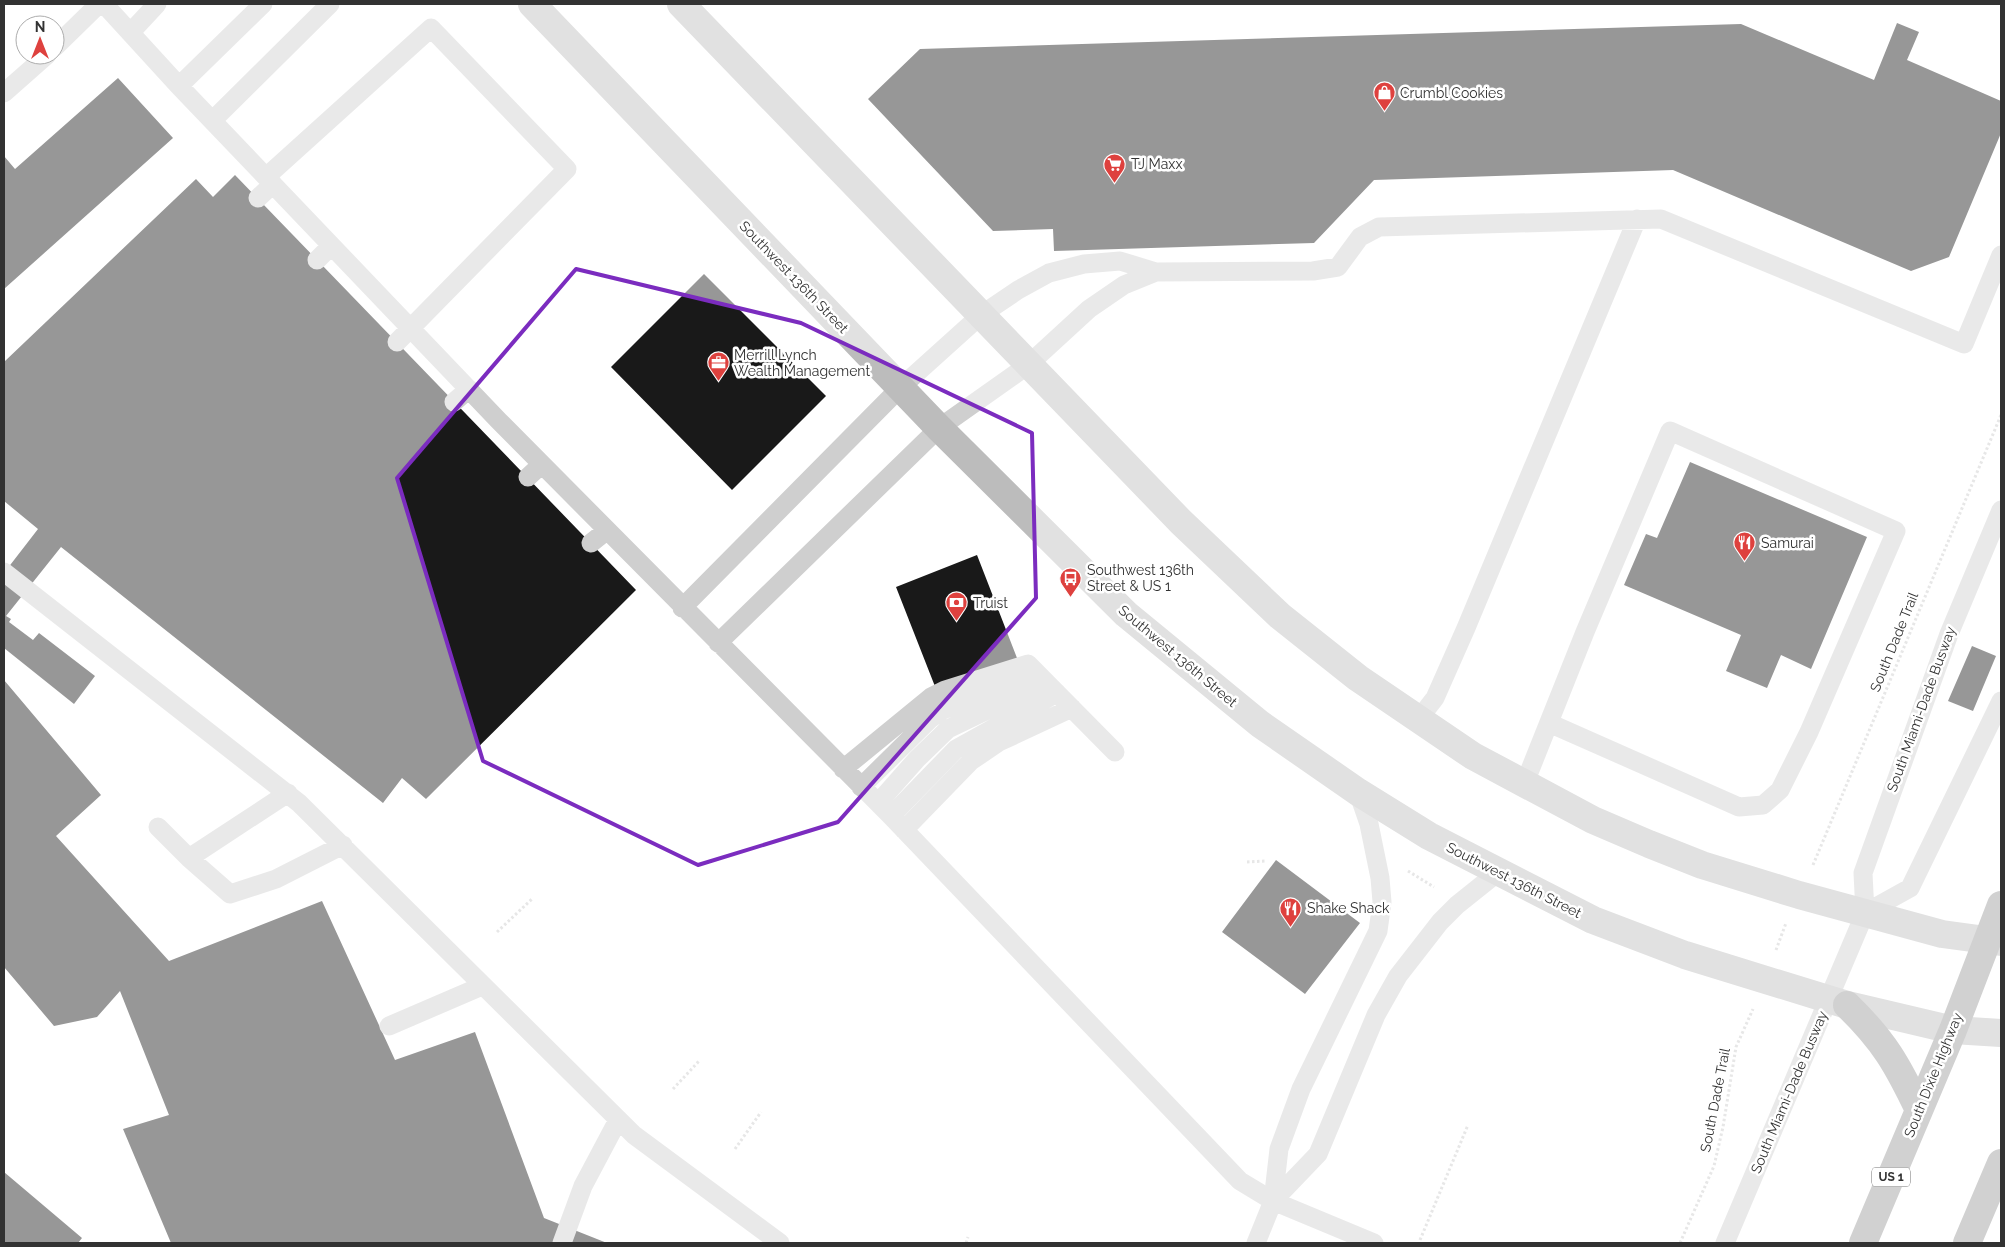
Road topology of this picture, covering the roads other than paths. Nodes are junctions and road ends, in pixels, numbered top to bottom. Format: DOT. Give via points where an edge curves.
graph roads {
  1 [pos="98,4"];
  2 [pos="104,4"];
  3 [pos="157,4"];
  4 [pos="263,4"];
  5 [pos="330,4"];
  6 [pos="532,4"];
  7 [pos="681,4"];
  8 [pos="131,32"];
  9 [pos="65,37"];
  10 [pos="36,65"];
  11 [pos="179,86"];
  12 [pos="4,93"];
  13 [pos="213,120"];
  14 [pos="270,181"];
  15 [pos="258,198"];
  16 [pos="1637,219"];
  17 [pos="331,246"];
  18 [pos="2001,255"];
  19 [pos="317,260"];
  20 [pos="1156,272"];
  21 [pos="981,315"];
  22 [pos="410,328"];
  23 [pos="397,342"];
  24 [pos="1028,365"];
  25 [pos="900,388"];
  26 [pos="469,389"];
  27 [pos="454,402"];
  28 [pos="940,428"];
  29 [pos="2001,510"];
  30 [pos="606,531"];
  31 [pos="591,543"];
  32 [pos="4,572"];
  33 [pos="682,608"];
  34 [pos="718,643"];
  35 [pos="1046,683"];
  36 [pos="2001,701"];
  37 [pos="1072,708"];
  38 [pos="1418,720"];
  39 [pos="1548,723"];
  40 [pos="1115,752"];
  41 [pos="843,769"];
  42 [pos="1524,785"];
  43 [pos="861,786"];
  44 [pos="1358,792"];
  45 [pos="288,793"];
  46 [pos="884,810"];
  47 [pos="158,827"];
  48 [pos="904,830"];
  49 [pos="342,845"];
  50 [pos="189,858"];
  51 [pos="1497,873"];
  52 [pos="2001,906"];
  53 [pos="1865,913"];
  54 [pos="1994,941"];
  55 [pos="482,986"];
  56 [pos="1838,1002"];
  57 [pos="389,1026"];
  58 [pos="1953,1030"];
  59 [pos="2001,1033"];
  60 [pos="1919,1110"];
  61 [pos="618,1120"];
  62 [pos="2001,1163"];
  63 [pos="1273,1201"];
  64 [pos="562,1243"];
  65 [pos="780,1243"];
  66 [pos="1256,1243"];
  67 [pos="1374,1243"];
  68 [pos="1725,1243"];
  69 [pos="1863,1243"];
  70 [pos="1967,1243"];
  1 -- 9 [label="lane"];
  2 -- 8 [label="lane"];
  3 -- 8 [label="lane"];
  4 -- 11 [label="lane"];
  5 -- 13 [label="lane"];
  6 -- 25 [label="street, Southwest 136th Street"];
  7 -- 21 [label="street"];
  8 -- 11 [label="lane"];
  10 -- 12 [label="lane"];
  11 -- 13 [label="lane"];
  13 -- 14 [label="lane"];
  14 -- 15 [label="lane"];
  14 -- 17 [label="lane"];
  14 -- 22 [label="lane" via="431,28 495,92 567,169"];
  16 -- 18 [label="lane" via="1661,219 1964,344"];
  16 -- 20 [label="lane" via="1379,227 1360,237 1338,267 1313,271"];
  16 -- 38 [label="lane" via="1462,636 1434,698"];
  17 -- 19 [label="lane"];
  17 -- 22 [label="lane"];
  20 -- 21 [label="lane" via="1120,261 1084,264 1049,273"];
  20 -- 24 [label="lane" via="1124,285 1089,309"];
  21 -- 24 [label="street"];
  21 -- 25 [label="lane"];
  22 -- 23 [label="lane"];
  22 -- 26 [label="lane"];
  24 -- 28 [label="lane"];
  24 -- 38 [label="street" via="1181,522 1280,616 1358,678"];
  25 -- 28 [label="street, Southwest 136th Street"];
  25 -- 33 [label="lane"];
  26 -- 27 [label="lane"];
  26 -- 30 [label="lane" via="535,471"];
  28 -- 34 [label="lane"];
  28 -- 44 [label="street, Southwest 136th Street" via="1126,614 1260,724"];
  29 -- 53 [label="lane, South Miami-Dade Busway" via="1945,643 1863,873"];
  30 -- 31 [label="lane"];
  30 -- 33 [label="lane"];
  32 -- 45 [label="lane"];
  33 -- 34 [label="lane"];
  34 -- 41 [label="lane"];
  35 -- 37 [label="lane"];
  35 -- 41 [label="lane" via="1028,664 945,690 931,697"];
  35 -- 43 [label="lane" via="943,710"];
  35 -- 46 [label="lane" via="956,749"];
  36 -- 53 [label="lane" via="1910,888"];
  37 -- 40 [label="lane"];
  37 -- 48 [label="lane" via="999,742 971,762"];
  38 -- 42 [label="street"];
  39 -- 39 [label="lane" via="1739,807 1763,805 1780,790 1805,740 1896,532 1670,431"];
  39 -- 42 [label="lane"];
  41 -- 43 [label="lane"];
  42 -- 53 [label="street" via="1593,820 1702,865"];
  43 -- 46 [label="lane"];
  44 -- 51 [label="street, Southwest 136th Street"];
  44 -- 63 [label="lane" via="1369,824 1380,878 1382,902 1378,932 1301,1089 1279,1149"];
  45 -- 49 [label="lane"];
  45 -- 50 [label="lane"];
  46 -- 48 [label="lane"];
  47 -- 50 [label="lane"];
  48 -- 63 [label="lane" via="1240,1181"];
  49 -- 50 [label="lane" via="276,879 230,894"];
  49 -- 55 [label="lane"];
  51 -- 56 [label="street, Southwest 136th Street" via="1593,920 1685,955"];
  51 -- 63 [label="lane" via="1440,922 1398,976 1376,1015 1318,1154"];
  52 -- 54 [label="highway, South Dixie Highway / US 1"];
  53 -- 54 [label="street" via="1942,934"];
  53 -- 56 [label="lane, South Miami-Dade Busway"];
  54 -- 58 [label="highway, South Dixie Highway / US 1"];
  55 -- 57 [label="lane"];
  55 -- 61 [label="lane"];
  56 -- 58 [label="street, Southwest 136th Street"];
  56 -- 60 [label="highway" via="1875,1032 1894,1060"];
  56 -- 68 [label="lane, South Miami-Dade Busway"];
  58 -- 59 [label="street, Southwest 136th Street"];
  58 -- 60 [label="highway, South Dixie Highway / US 1"];
  60 -- 69 [label="highway, South Dixie Highway / US 1"];
  61 -- 64 [label="lane" via="583,1186"];
  61 -- 65 [label="lane" via="697,1184"];
  62 -- 70 [label="highway"];
  63 -- 66 [label="lane"];
  63 -- 67 [label="lane"];
}
